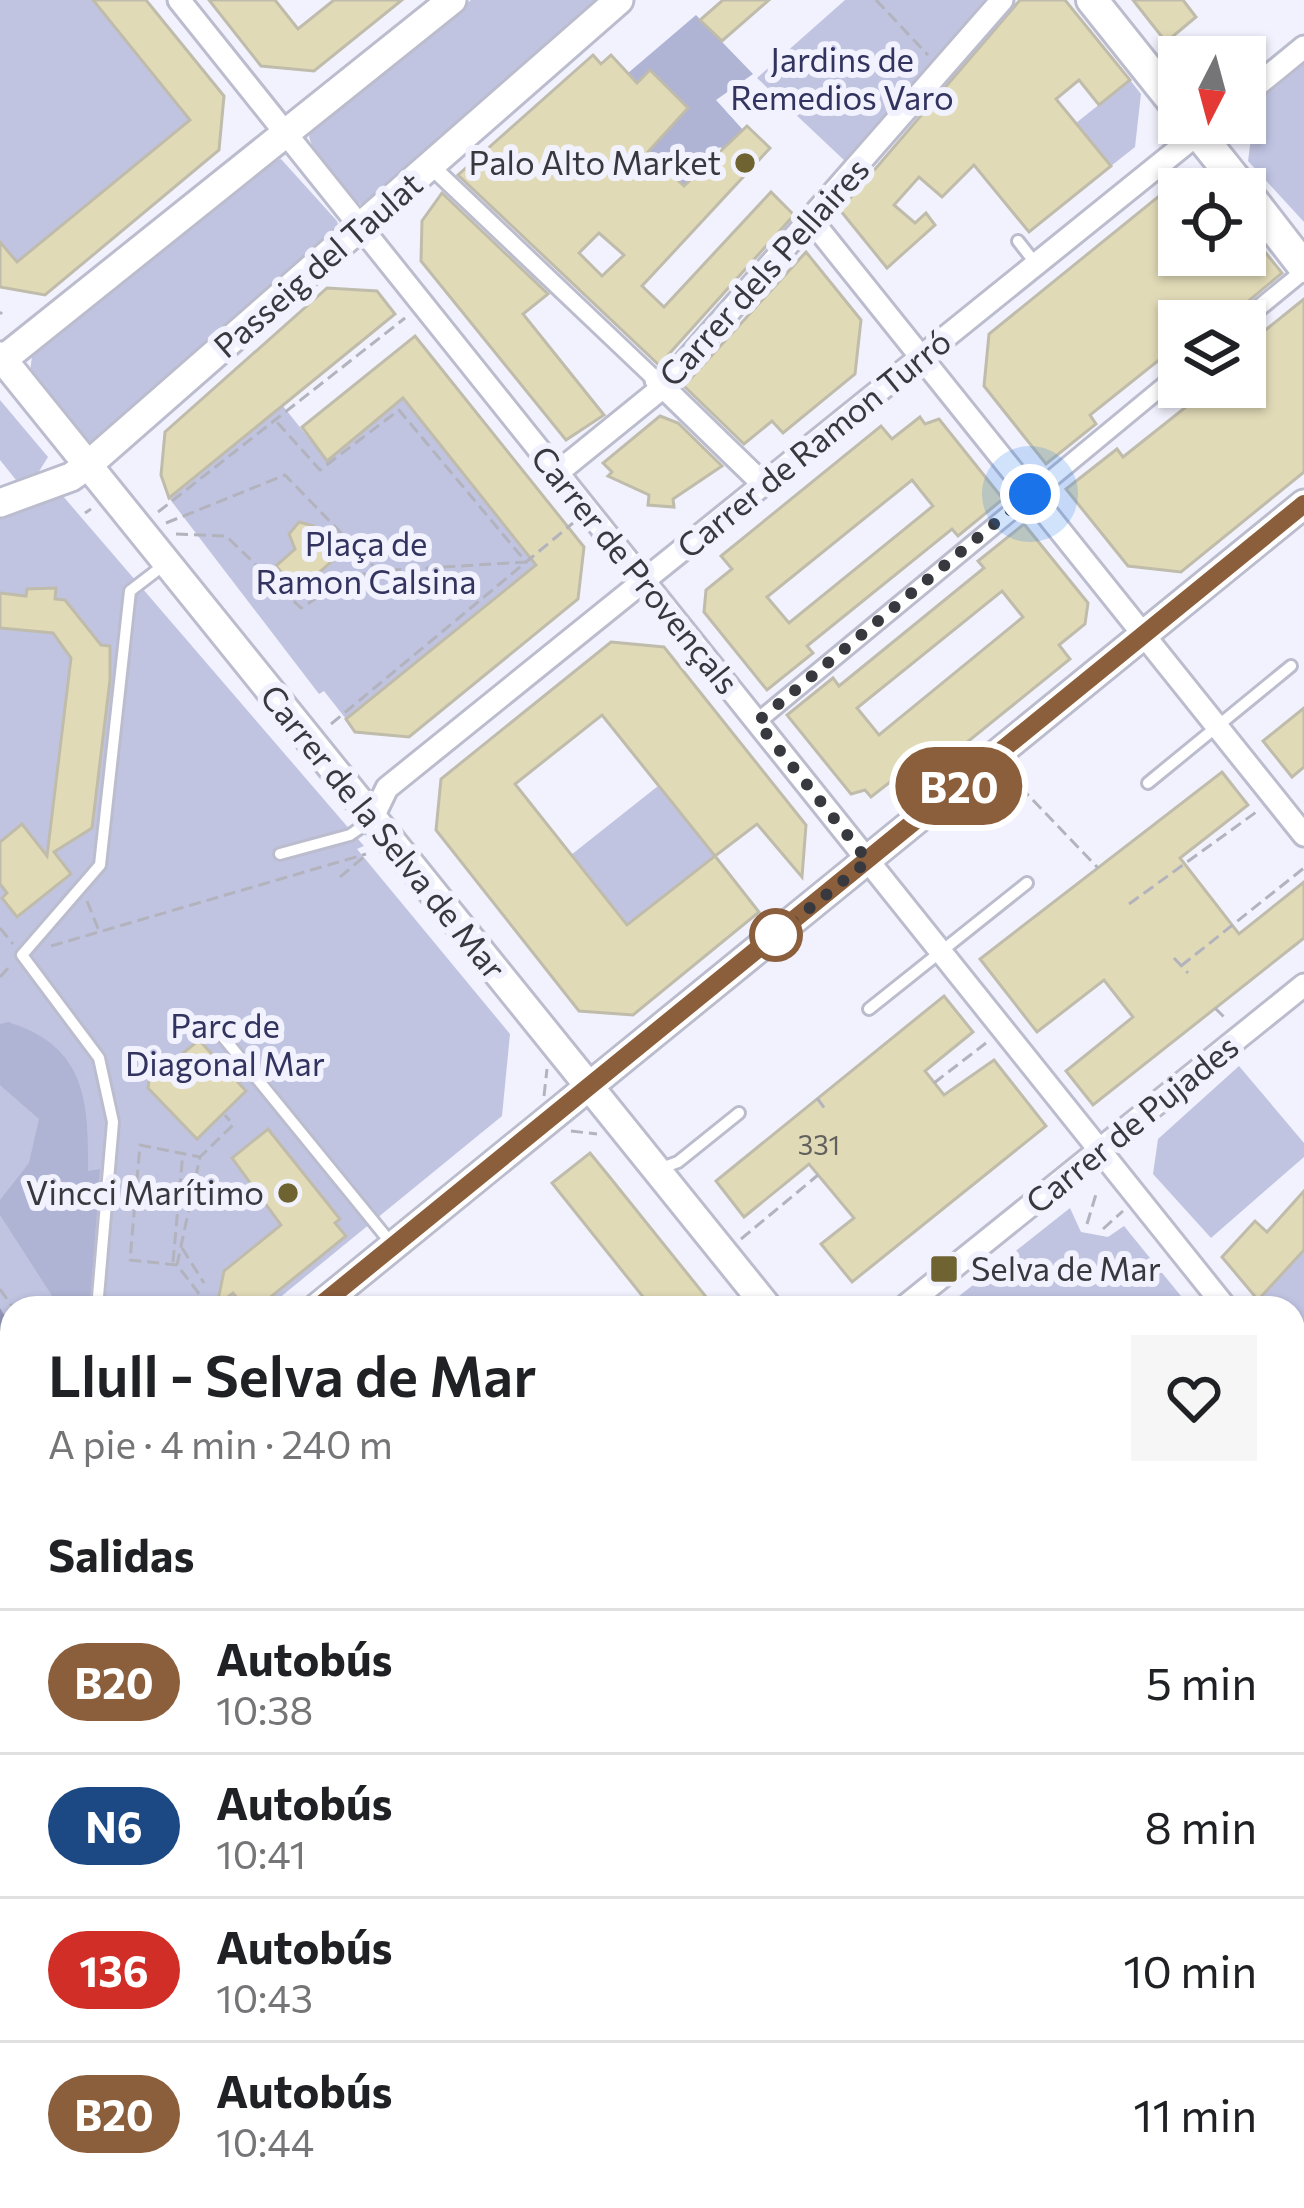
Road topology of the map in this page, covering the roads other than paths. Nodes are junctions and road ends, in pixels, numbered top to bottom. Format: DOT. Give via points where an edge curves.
graph roads {
  1 [pos="179,0"];
  2 [pos="452,0"];
  3 [pos="619,0"];
  4 [pos="1002,0"];
  5 [pos="1092,0"];
  6 [pos="1304,47"];
  7 [pos="1266,77"];
  8 [pos="1158,79"];
  9 [pos="286,134"];
  10 [pos="1170,144"];
  11 [pos="431,166"];
  12 [pos="1266,219"];
  13 [pos="812,221"];
  14 [pos="359,226"];
  15 [pos="1018,241"];
  16 [pos="1036,264"];
  17 [pos="1304,269"];
  18 [pos="1266,301"];
  19 [pos="920,357"];
  20 [pos="1,359"];
  21 [pos="659,383"];
  22 [pos="1158,390"];
  23 [pos="88,465"];
  24 [pos="557,472"];
  25 [pos="763,484"];
  26 [pos="1030,494"];
  27 [pos="0,503"];
  28 [pos="1304,504"];
  29 [pos="166,563"];
  30 [pos="644,581"];
  31 [pos="1142,633"];
  32 [pos="1291,666"];
  33 [pos="757,722"];
  34 [pos="1217,726"];
  35 [pos="1148,783"];
  36 [pos="372,819"];
  37 [pos="1304,835"];
  38 [pos="280,854"];
  39 [pos="868,861"];
  40 [pos="1027,883"];
  41 [pos="940,952"];
  42 [pos="1304,985"];
  43 [pos="869,1009"];
  44 [pos="215,1027"];
  45 [pos="588,1086"];
  46 [pos="739,1113"];
  47 [pos="1100,1150"];
  48 [pos="656,1169"];
  49 [pos="393,1246"];
  50 [pos="98,1296"];
  51 [pos="332,1296"];
  52 [pos="757,1296"];
  53 [pos="918,1296"];
  54 [pos="1216,1296"];
  1 -- 9 [label="street, Carrer de Provençals"];
  2 -- 9 [label="street"];
  3 -- 11 [label="street, Passeig del Taulat"];
  4 -- 13 [label="street, Carrer dels Pellaires"];
  5 -- 8 [label="main road"];
  6 -- 7 [label="street"];
  9 -- 14 [label="street, Carrer de Provençals"];
  9 -- 20 [label="street"];
  10 -- 16 [label="street, Carrer de Ramon Turró"];
  11 -- 14 [label="street, Passeig del Taulat"];
  11 -- 21 [label="street"];
  12 -- 17 [label="main road"];
  13 -- 19 [label="street"];
  13 -- 21 [label="street, Carrer dels Pellaires"];
  14 -- 23 [label="street, Passeig del Taulat"];
  14 -- 24 [label="street, Carrer de Provençals"];
  15 -- 16 [label="lane"];
  16 -- 19 [label="street, Carrer de Ramon Turró"];
  17 -- 18 [label="street"];
  19 -- 25 [label="street, Carrer de Ramon Turró"];
  19 -- 26 [label="street"];
  20 -- 23 [label="street, Carrer de la Selva de Mar"];
  21 -- 24 [label="street, Carrer dels Pellaires"];
  21 -- 25 [label="street"];
  22 -- 26 [label="street"];
  23 -- 27 [label="street, Passeig del Taulat"];
  23 -- 29 [label="street, Carrer de la Selva de Mar"];
  24 -- 30 [label="street, Carrer de Provençals"];
  25 -- 30 [label="street, Carrer de Ramon Turró"];
  26 -- 31 [label="street"];
  26 -- 33 [label="street"];
  28 -- 31 [label="street"];
  29 -- 36 [label="street, Carrer de la Selva de Mar"];
  29 -- 50 [label="lane" via="130,591 100,865 22,955 99,1058 113,1122"];
  30 -- 33 [label="street, Carrer de Provençals"];
  30 -- 36 [label="street, Carrer de Ramon Turró" via="388,788"];
  31 -- 34 [label="street"];
  31 -- 39 [label="street"];
  32 -- 34 [label="lane"];
  33 -- 39 [label="street, Carrer de Provençals"];
  34 -- 35 [label="lane"];
  34 -- 37 [label="street"];
  36 -- 38 [label="lane" via="350,835"];
  36 -- 45 [label="street, Carrer de la Selva de Mar"];
  39 -- 41 [label="street, Carrer de Provençals"];
  39 -- 45 [label="street"];
  40 -- 41 [label="lane"];
  41 -- 43 [label="lane"];
  41 -- 47 [label="street, Carrer de Provençals"];
  42 -- 47 [label="street, Carrer de Pujades"];
  44 -- 49 [label="lane"];
  45 -- 48 [label="street, Carrer de la Selva de Mar"];
  45 -- 49 [label="street"];
  46 -- 48 [label="lane" via="678,1162"];
  47 -- 53 [label="street, Carrer de Pujades"];
  47 -- 54 [label="street, Carrer de Provençals"];
  48 -- 52 [label="street, Carrer de la Selva de Mar"];
  49 -- 51 [label="street"];
}
